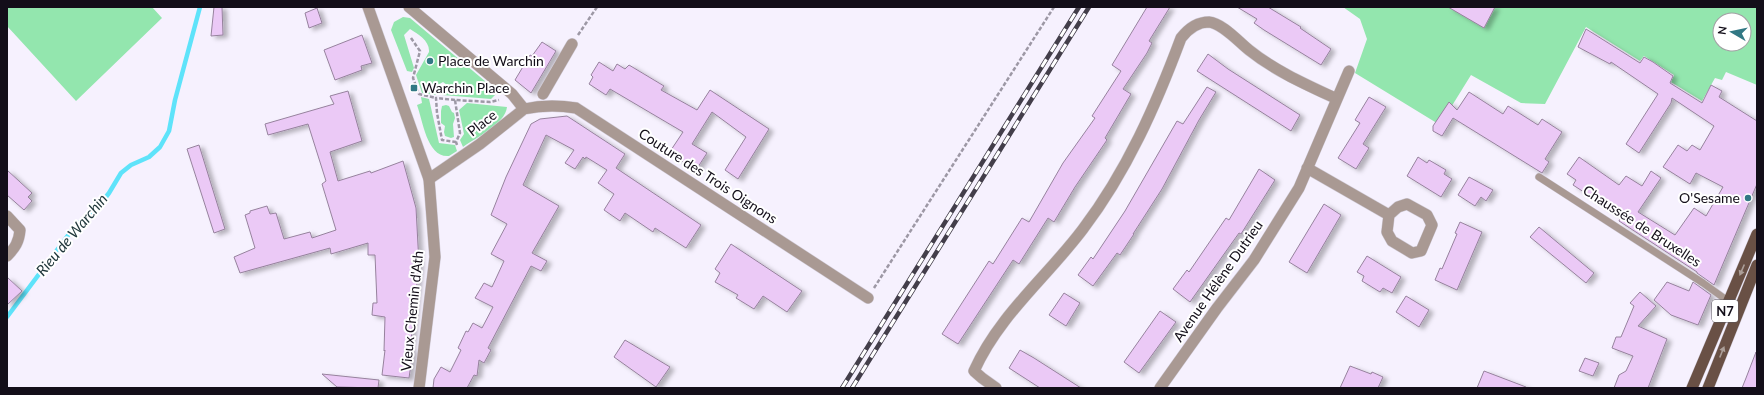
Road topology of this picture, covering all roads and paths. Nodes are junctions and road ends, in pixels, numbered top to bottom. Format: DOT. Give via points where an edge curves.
graph roads {
  1 [pos="368,7"];
  2 [pos="409,7"];
  3 [pos="597,7"];
  4 [pos="1054,7"];
  5 [pos="411,38"];
  6 [pos="572,44"];
  7 [pos="1349,71"];
  8 [pos="512,94"];
  9 [pos="542,94"];
  10 [pos="436,98"];
  11 [pos="1337,99"];
  12 [pos="455,100"];
  13 [pos="524,108"];
  14 [pos="456,142"];
  15 [pos="463,156"];
  16 [pos="1307,168"];
  17 [pos="1539,177"];
  18 [pos="429,179"];
  19 [pos="1389,215"];
  20 [pos="7,216"];
  21 [pos="1756,242"];
  22 [pos="7,256"];
  23 [pos="1757,265"];
  24 [pos="868,298"];
  25 [pos="1729,302"];
  26 [pos="1739,309"];
  27 [pos="419,388"];
  28 [pos="996,388"];
  29 [pos="1160,388"];
  30 [pos="1692,388"];
  31 [pos="1708,388"];
  1 -- 18 [label="street, Vieux Chemin d'Ath"];
  2 -- 8 [label="street"];
  3 -- 6 [label="path"];
  4 -- 24 [label="path"];
  5 -- 10 [label="path" via="420,51 413,78 419,94"];
  6 -- 9 [label="street"];
  7 -- 11 [label="street, Avenue Hélène Dutrieu"];
  8 -- 12 [label="path" via="490,102"];
  8 -- 13 [label="street"];
  10 -- 12 [label="path"];
  10 -- 14 [label="path" via="442,140"];
  11 -- 16 [label="street, Avenue Hélène Dutrieu"];
  11 -- 28 [label="street" via="1265,62 1225,30 1210,22 1188,29 1181,38 1146,124 1117,180 1083,229 1009,314 979,360 974,371"];
  12 -- 14 [label="path" via="460,133"];
  13 -- 15 [label="street, Place"];
  13 -- 24 [label="street, Couture des Trois Oignons" via="558,105 576,108"];
  14 -- 15 [label="path"];
  15 -- 18 [label="street, Place"];
  16 -- 19 [label="street"];
  16 -- 29 [label="street, Avenue Hélène Dutrieu" via="1299,188 1254,260"];
  17 -- 25 [label="lane, Chaussée de Bruxelles"];
  18 -- 27 [label="street, Vieux Chemin d'Ath" via="434,257"];
  19 -- 19 [label="street" via="1387,232 1392,240 1412,253 1421,251 1432,225 1427,215 1407,204 1398,206"];
  20 -- 22 [label="street" via="20,230 17,243"];
  21 -- 25 [label="main road, N7, one-way"];
  23 -- 26 [label="main road, N7"];
  25 -- 26 [label="lane, Chaussée de Bruxelles"];
  25 -- 30 [label="main road, N7"];
  31 -- 26 [label="main road, N7, one-way"];
}
